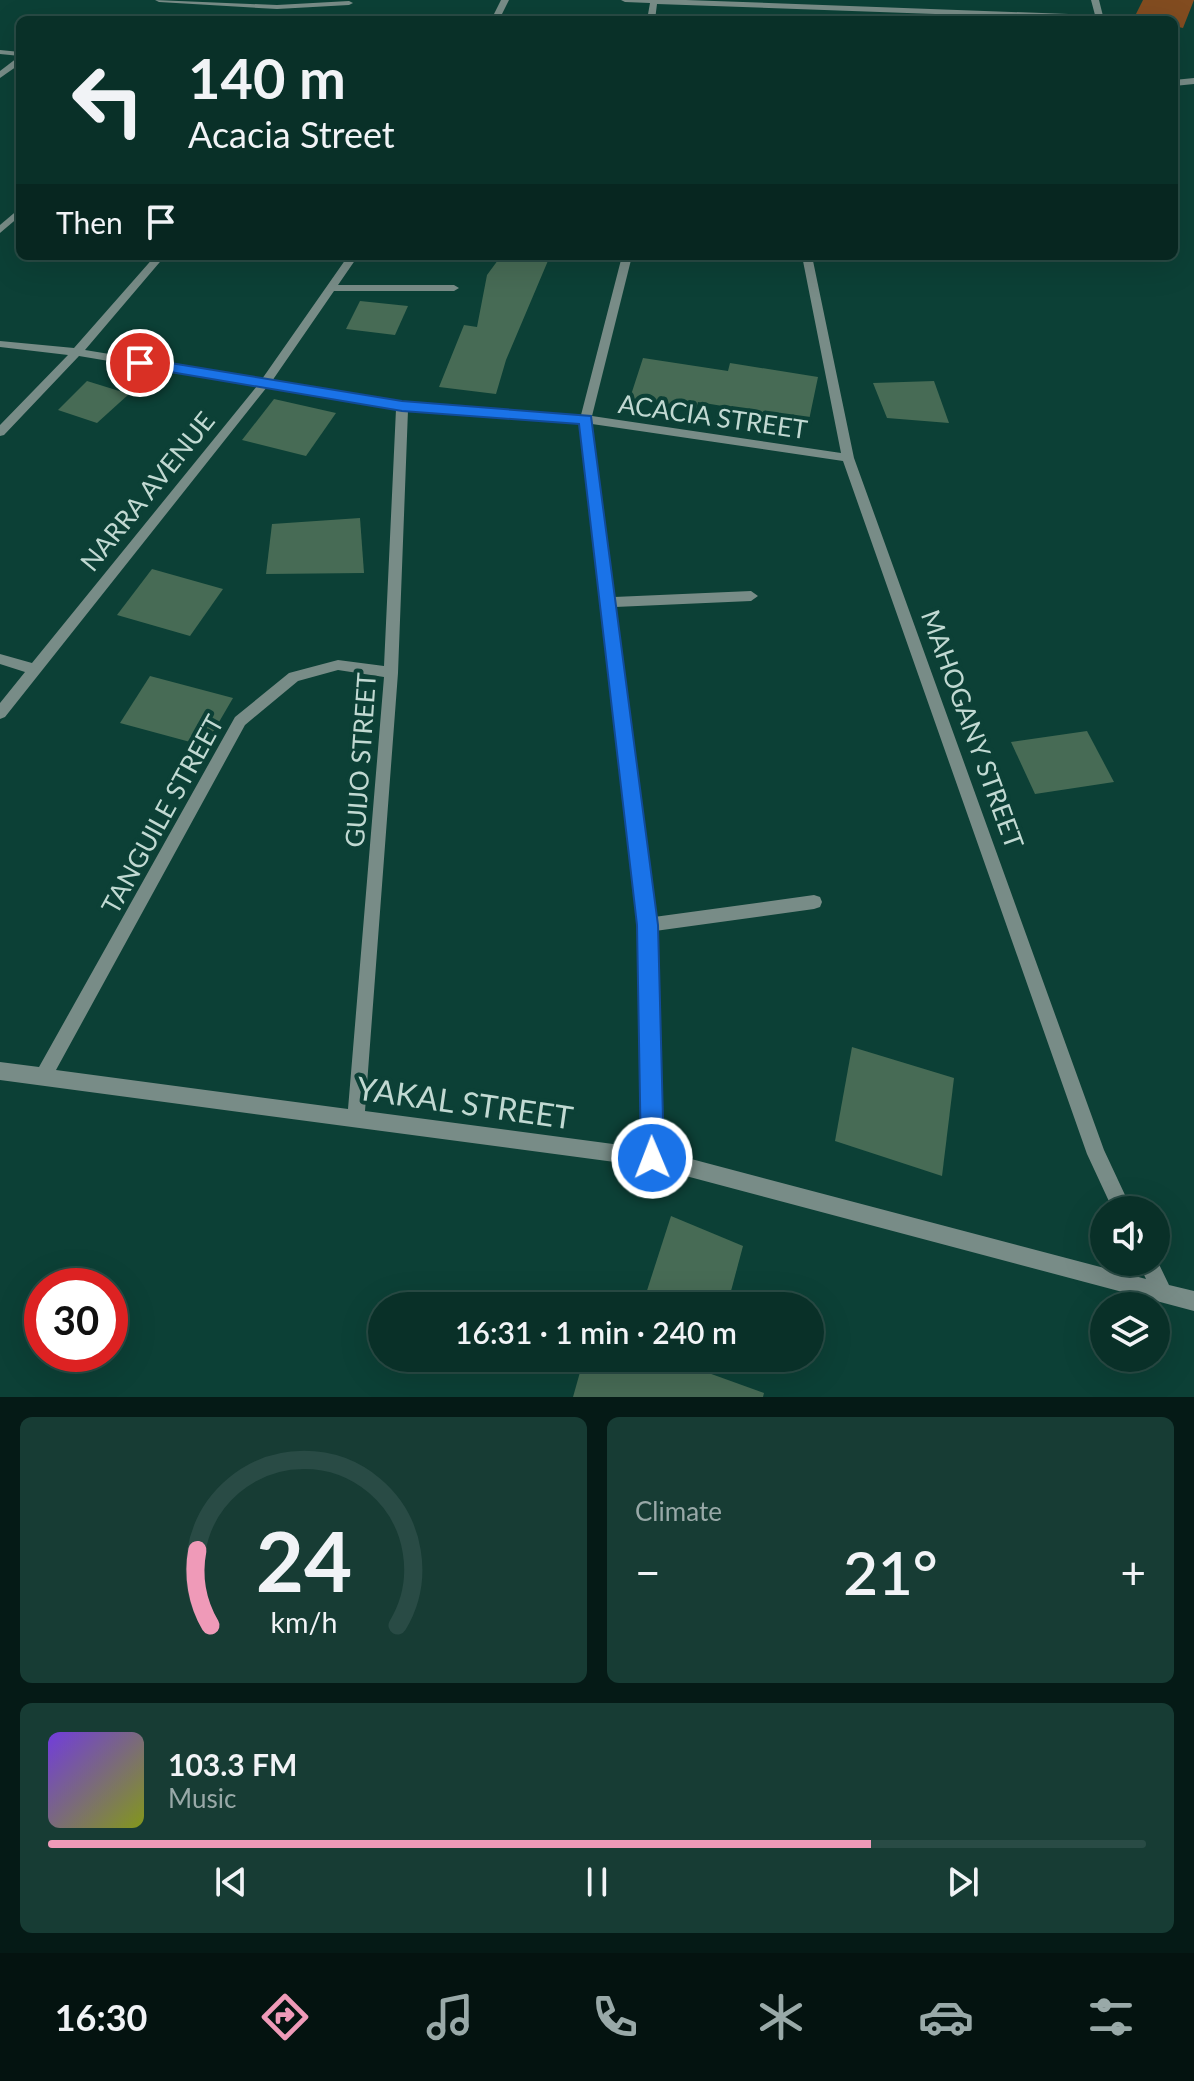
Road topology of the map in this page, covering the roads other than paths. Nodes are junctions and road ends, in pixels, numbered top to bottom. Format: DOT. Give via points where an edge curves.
graph roads {
  1 [pos="159,0"];
  2 [pos="625,0"];
  3 [pos="654,1"];
  4 [pos="349,5"];
  5 [pos="1026,16"];
  6 [pos="16,215"];
  7 [pos="0,230"];
  8 [pos="157,260"];
  9 [pos="350,260"];
  10 [pos="626,260"];
  11 [pos="808,260"];
  12 [pos="330,288"];
  13 [pos="454,288"];
  14 [pos="0,344"];
  15 [pos="77,352"];
  16 [pos="264,384"];
  17 [pos="402,406"];
  18 [pos="586,419"];
  19 [pos="0,432"];
  20 [pos="848,458"];
  21 [pos="751,596"];
  22 [pos="609,602"];
  23 [pos="0,659"];
  24 [pos="33,669"];
  25 [pos="391,673"];
  26 [pos="0,713"];
  27 [pos="814,902"];
  28 [pos="647,925"];
  29 [pos="0,1071"];
  30 [pos="43,1077"];
  31 [pos="356,1118"];
  32 [pos="652,1158"];
  33 [pos="1116,1196"];
  34 [pos="1155,1276"];
  35 [pos="1162,1292"];
  36 [pos="1170,1294"];
  37 [pos="1194,1301"];
  1 -- 4 [label="street"];
  2 -- 3 [label="street"];
  3 -- 5 [label="street"];
  6 -- 7 [label="street"];
  8 -- 15 [label="street"];
  9 -- 12 [label="street, NARRA AVENUE"];
  10 -- 18 [label="street"];
  11 -- 20 [label="street, MAHOGANY STREET"];
  12 -- 13 [label="street"];
  12 -- 16 [label="street, NARRA AVENUE"];
  14 -- 15 [label="street, ACACIA STREET"];
  15 -- 16 [label="street, ACACIA STREET"];
  15 -- 19 [label="street"];
  16 -- 17 [label="street, ACACIA STREET"];
  16 -- 24 [label="street, NARRA AVENUE"];
  17 -- 18 [label="street, ACACIA STREET"];
  17 -- 25 [label="street, GUIJO STREET"];
  18 -- 20 [label="street, ACACIA STREET"];
  18 -- 22 [label="street"];
  20 -- 33 [label="street, MAHOGANY STREET" via="1096,1154"];
  21 -- 22 [label="street"];
  22 -- 28 [label="street"];
  23 -- 24 [label="street"];
  24 -- 26 [label="street, NARRA AVENUE"];
  25 -- 30 [label="street, TANGUILE STREET" via="338,665 294,677 240,721"];
  25 -- 31 [label="street, GUIJO STREET"];
  27 -- 28 [label="street"];
  28 -- 32 [label="street"];
  29 -- 30 [label="street, YAKAL STREET"];
  30 -- 31 [label="street, YAKAL STREET"];
  31 -- 32 [label="street, YAKAL STREET"];
  32 -- 35 [label="street, YAKAL STREET"];
  34 -- 35 [label="street"];
  36 -- 37 [label="street, YAKAL STREET"];
}
